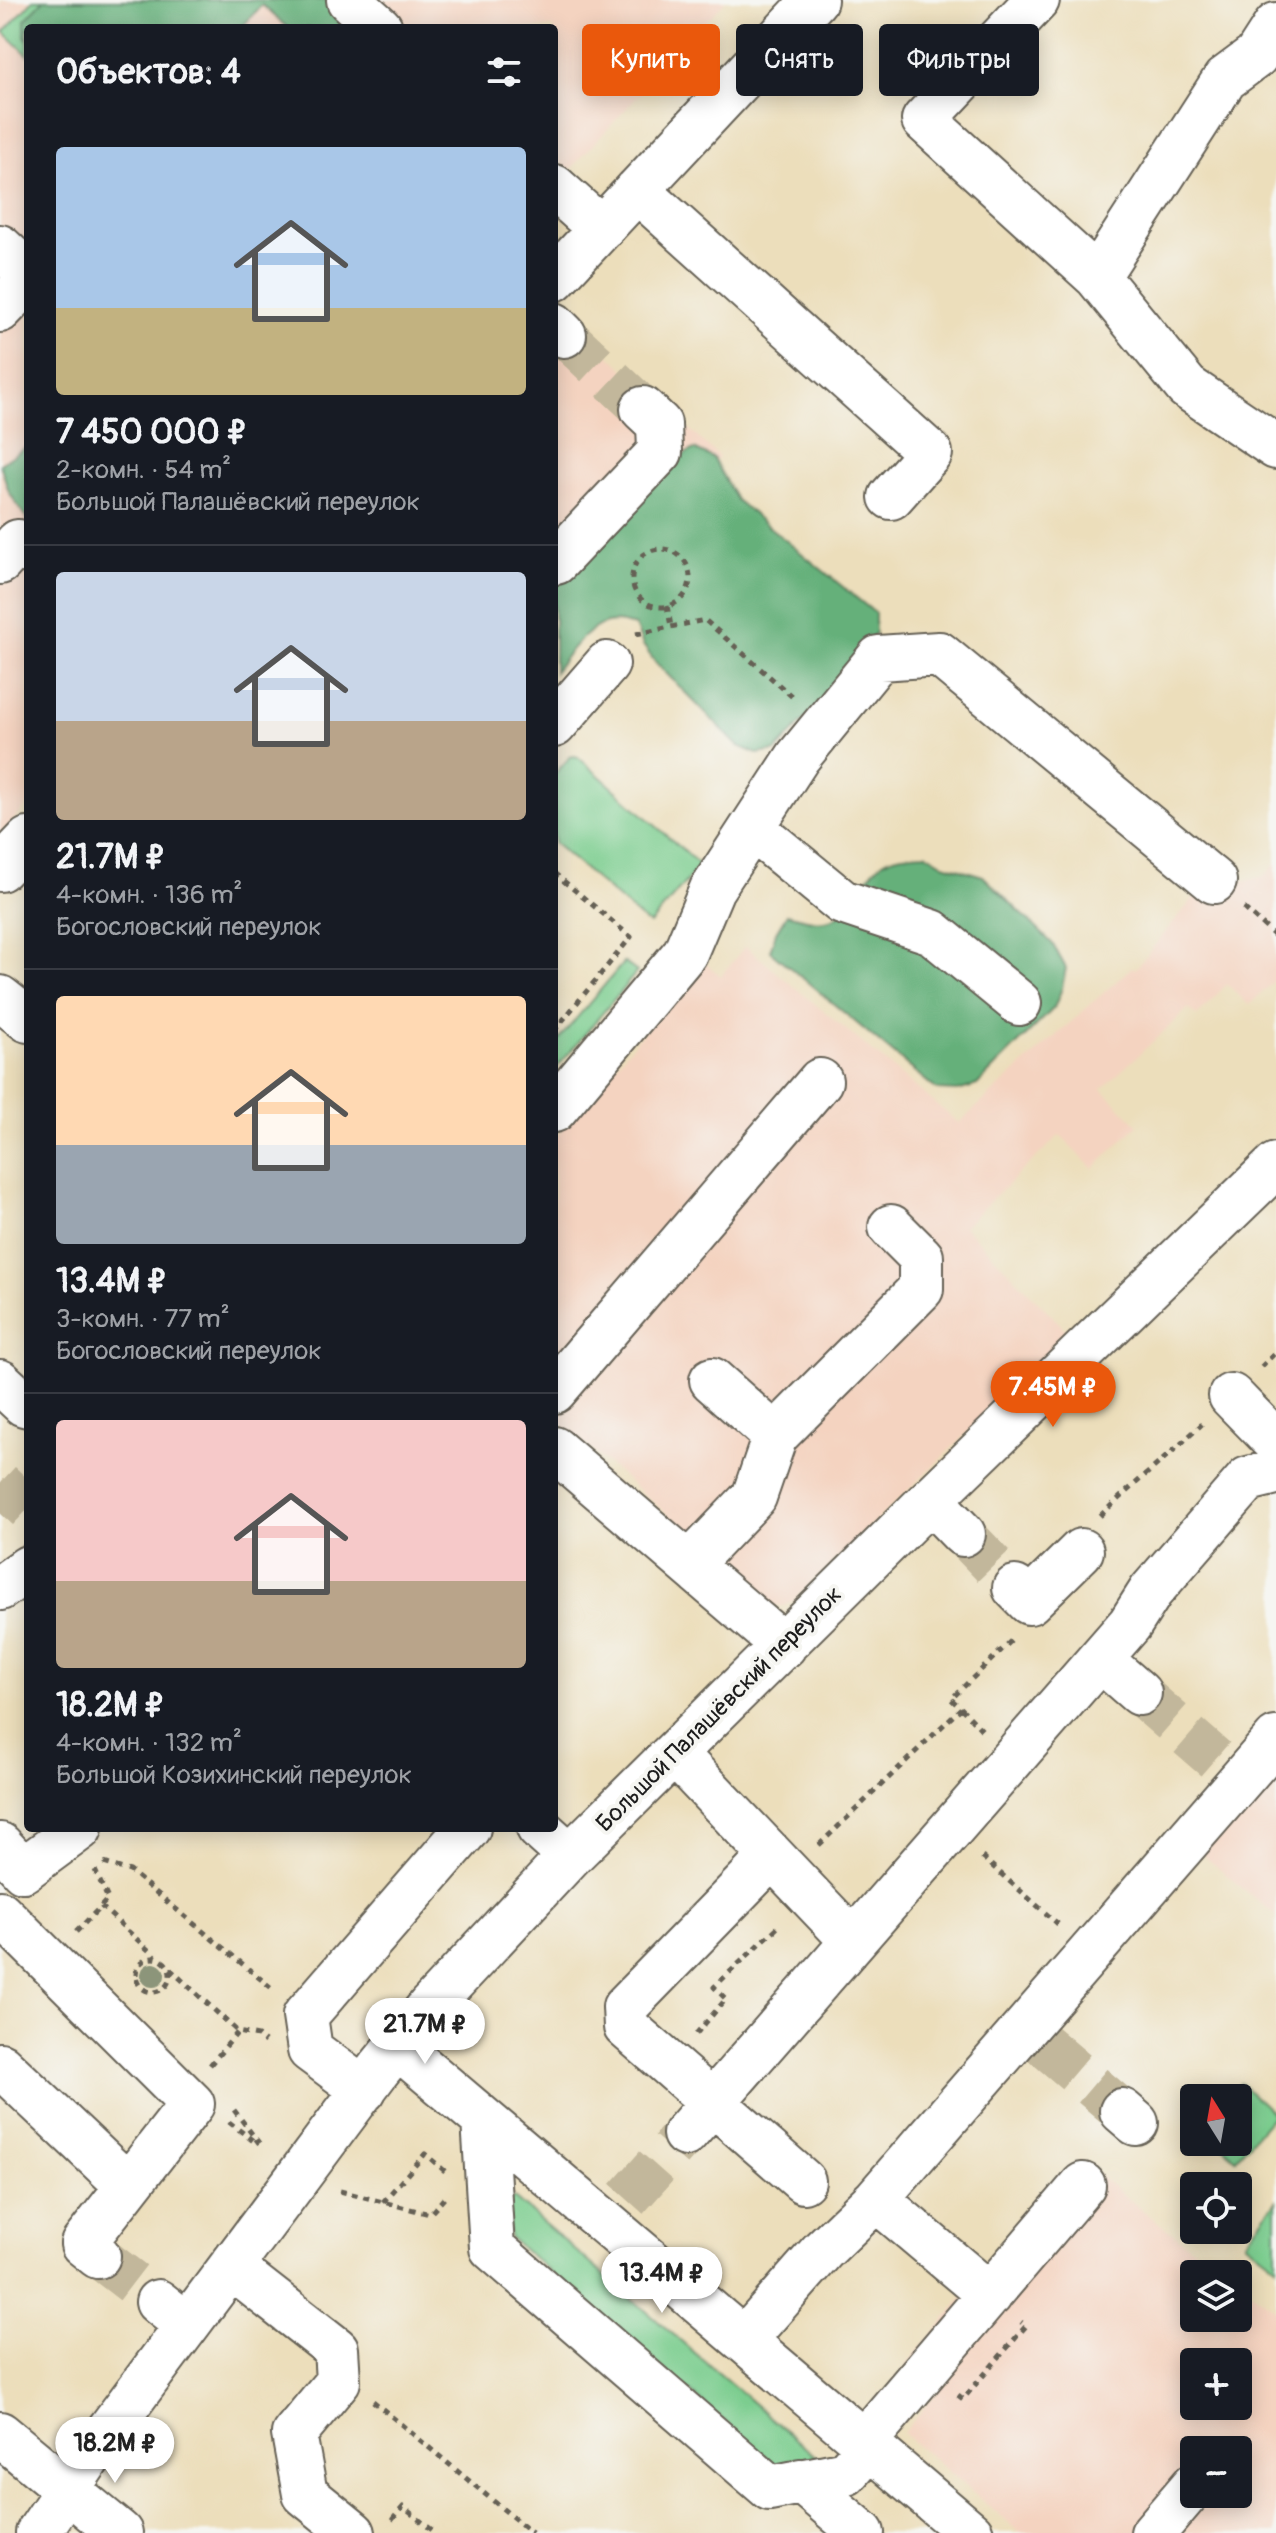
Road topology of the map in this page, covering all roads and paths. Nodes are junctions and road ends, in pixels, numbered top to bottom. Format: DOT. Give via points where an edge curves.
graph roads {
  1 [pos="349,0"];
  2 [pos="815,0"];
  3 [pos="1037,0"];
  4 [pos="376,24"];
  5 [pos="1276,25"];
  6 [pos="637,190"];
  7 [pos="558,191"];
  8 [pos="601,229"];
  9 [pos="0,247"];
  10 [pos="24,269"];
  11 [pos="558,275"];
  12 [pos="1097,277"];
  13 [pos="24,285"];
  14 [pos="0,310"];
  15 [pos="643,409"];
  16 [pos="1276,447"];
  17 [pos="891,497"];
  18 [pos="24,547"];
  19 [pos="558,560"];
  20 [pos="0,562"];
  21 [pos="667,606"];
  22 [pos="671,626"];
  23 [pos="619,649"];
  24 [pos="794,698"];
  25 [pos="558,720"];
  26 [pos="752,828"];
  27 [pos="24,844"];
  28 [pos="0,869"];
  29 [pos="558,876"];
  30 [pos="1214,881"];
  31 [pos="0,998"];
  32 [pos="1019,1003"];
  33 [pos="24,1017"];
  34 [pos="558,1026"];
  35 [pos="820,1081"];
  36 [pos="558,1105"];
  37 [pos="1276,1165"];
  38 [pos="891,1227"];
  39 [pos="712,1380"];
  40 [pos="0,1382"];
  41 [pos="558,1386"];
  42 [pos="1231,1396"];
  43 [pos="24,1402"];
  44 [pos="775,1436"];
  45 [pos="1276,1442"];
  46 [pos="558,1452"];
  47 [pos="1276,1472"];
  48 [pos="1132,1484"];
  49 [pos="1127,1490"];
  50 [pos="930,1500"];
  51 [pos="963,1534"];
  52 [pos="1081,1551"];
  53 [pos="690,1564"];
  54 [pos="24,1571"];
  55 [pos="0,1588"];
  56 [pos="1015,1588"];
  57 [pos="1012,1640"];
  58 [pos="784,1646"];
  59 [pos="1100,1659"];
  60 [pos="1139,1693"];
  61 [pos="961,1708"];
  62 [pos="983,1731"];
  63 [pos="1276,1739"];
  64 [pos="675,1754"];
  65 [pos="951,1830"];
  66 [pos="465,1832"];
  67 [pos="81,1839"];
  68 [pos="554,1842"];
  69 [pos="0,1845"];
  70 [pos="776,1860"];
  71 [pos="810,1896"];
  72 [pos="108,1899"];
  73 [pos="101,1906"];
  74 [pos="0,1913"];
  75 [pos="1061,1926"];
  76 [pos="853,1941"];
  77 [pos="157,1958"];
  78 [pos="170,1969"];
  79 [pos="305,2016"];
  80 [pos="238,2032"];
  81 [pos="269,2046"];
  82 [pos="397,2046"];
  83 [pos="669,2064"];
  84 [pos="0,2065"];
  85 [pos="198,2088"];
  86 [pos="364,2090"];
  87 [pos="699,2118"];
  88 [pos="484,2120"];
  89 [pos="270,2154"];
  90 [pos="803,2181"];
  91 [pos="1083,2185"];
  92 [pos="128,2186"];
  93 [pos="331,2189"];
  94 [pos="473,2197"];
  95 [pos="876,2199"];
  96 [pos="383,2202"];
  97 [pos="98,2256"];
  98 [pos="231,2267"];
  99 [pos="990,2295"];
  100 [pos="744,2340"];
  101 [pos="338,2381"];
  102 [pos="0,2434"];
  103 [pos="867,2444"];
  104 [pos="801,2481"];
  105 [pos="67,2489"];
  106 [pos="1180,2501"];
  107 [pos="371,2529"];
  108 [pos="38,2533"];
  109 [pos="120,2533"];
  110 [pos="436,2533"];
  111 [pos="532,2533"];
  112 [pos="862,2533"];
  113 [pos="971,2533"];
  114 [pos="1153,2533"];
  1 -- 4 [label="street"];
  2 -- 6 [label="street"];
  3 -- 12 [label="street" via="924,120"];
  5 -- 12 [label="street" via="1256,56 1225,79"];
  6 -- 8 [label="street"];
  6 -- 17 [label="street" via="930,453"];
  7 -- 8 [label="street"];
  8 -- 11 [label="street"];
  9 -- 10 [label="street"];
  12 -- 16 [label="street" via="1187,387"];
  13 -- 14 [label="street"];
  15 -- 19 [label="street" via="659,424 660,452"];
  18 -- 20 [label="street" via="18,542"];
  21 -- 21 [label="path" via="688,589 688,566 672,551 650,550 637,562 632,583 645,603"];
  21 -- 22 [label="path"];
  22 -- 23 [label="path"];
  22 -- 24 [label="path" via="705,620"];
  23 -- 25 [label="street"];
  26 -- 30 [label="street" via="798,757 879,658 939,654"];
  26 -- 32 [label="street" via="842,902 932,932"];
  26 -- 36 [label="street" via="712,889 685,953"];
  27 -- 28 [label="street"];
  29 -- 34 [label="path" via="631,937"];
  31 -- 33 [label="street"];
  35 -- 41 [label="street"];
  37 -- 50 [label="street, Большой Палашёвский переулок"];
  38 -- 44 [label="street" via="921,1257 921,1289"];
  39 -- 44 [label="street"];
  40 -- 43 [label="street"];
  42 -- 45 [label="street"];
  44 -- 53 [label="street" via="754,1497"];
  46 -- 53 [label="street"];
  47 -- 59 [label="street" via="1248,1479"];
  48 -- 49 [label="path"];
  50 -- 51 [label="street"];
  50 -- 58 [label="street, Большой Палашёвский переулок"];
  52 -- 56 [label="street" via="1029,1602"];
  53 -- 58 [label="street"];
  54 -- 55 [label="street"];
  57 -- 61 [label="path" via="951,1699"];
  58 -- 64 [label="street, Большой Палашёвский переулок"];
  59 -- 60 [label="street"];
  59 -- 65 [label="street"];
  61 -- 62 [label="path"];
  61 -- 70 [label="path" via="814,1850 805,1840"];
  63 -- 95 [label="street" via="1227,1770 1034,2035"];
  64 -- 68 [label="street, Большой Палашёвский переулок"];
  64 -- 70 [label="street"];
  65 -- 75 [label="path"];
  65 -- 76 [label="street"];
  66 -- 79 [label="street"];
  67 -- 69 [label="street" via="23,1870"];
  67 -- 72 [label="path"];
  67 -- 79 [label="path" via="106,1865 130,1871"];
  68 -- 82 [label="street, Большой Палашёвский переулок"];
  70 -- 71 [label="street"];
  70 -- 83 [label="street" via="625,2007 626,2027"];
  71 -- 76 [label="street"];
  71 -- 83 [label="path" via="714,1987 726,1999"];
  73 -- 77 [label="path"];
  74 -- 85 [label="street"];
  76 -- 87 [label="street"];
  77 -- 78 [label="path"];
  77 -- 78 [label="path" via="148,1957 135,1971 141,1988 158,1992 166,1987"];
  78 -- 80 [label="path"];
  79 -- 86 [label="street" via="310,2050"];
  80 -- 81 [label="path" via="258,2036"];
  80 -- 85 [label="path"];
  82 -- 86 [label="street, Большой Палашёвский переулок"];
  82 -- 88 [label="street"];
  83 -- 87 [label="street"];
  84 -- 92 [label="street"];
  85 -- 89 [label="path" via="211,2108"];
  85 -- 92 [label="street"];
  86 -- 98 [label="street, Большой Палашёвский переулок"];
  87 -- 90 [label="street"];
  88 -- 94 [label="street"];
  88 -- 100 [label="street" via="616,2211"];
  91 -- 99 [label="street"];
  92 -- 97 [label="street" via="83,2244"];
  93 -- 96 [label="path"];
  94 -- 96 [label="path" via="430,2214"];
  94 -- 96 [label="path" via="425,2154"];
  94 -- 104 [label="street" via="492,2248 770,2488"];
  95 -- 99 [label="street"];
  95 -- 100 [label="street"];
  98 -- 101 [label="street" via="336,2349"];
  98 -- 105 [label="street, Большой Палашёвский переулок" via="172,2314"];
  99 -- 103 [label="street"];
  100 -- 103 [label="street"];
  101 -- 107 [label="street" via="294,2434 305,2494"];
  101 -- 111 [label="path" via="362,2392"];
  102 -- 105 [label="street"];
  103 -- 104 [label="street" via="846,2473"];
  103 -- 113 [label="street"];
  104 -- 112 [label="street"];
  105 -- 108 [label="street, Большой Палашёвский переулок"];
  105 -- 109 [label="street"];
  106 -- 114 [label="street"];
  107 -- 110 [label="path" via="403,2507"];
}
